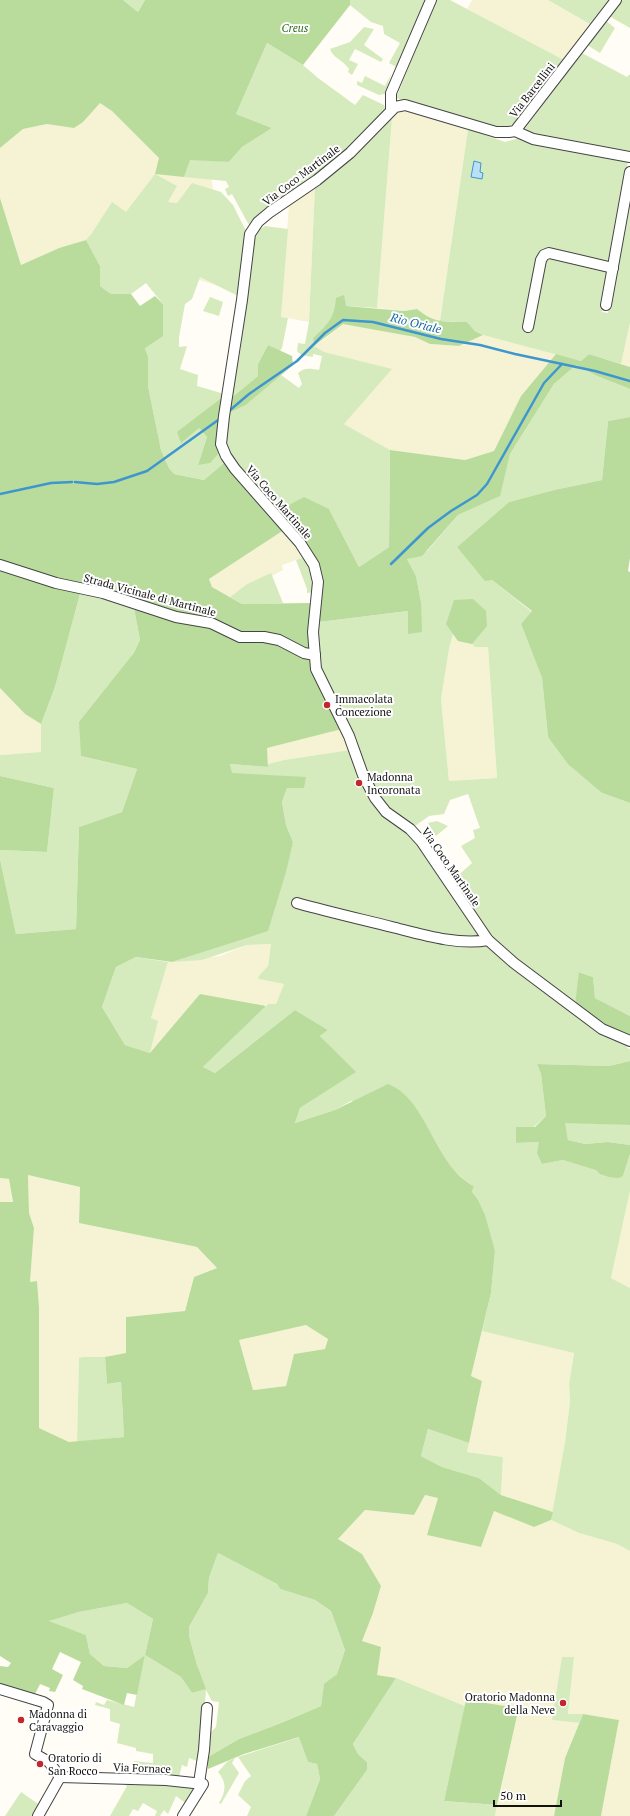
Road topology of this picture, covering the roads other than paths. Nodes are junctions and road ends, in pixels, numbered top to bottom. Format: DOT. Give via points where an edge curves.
graph roads {
  1 [pos="431,0"];
  2 [pos="616,0"];
  3 [pos="391,110"];
  4 [pos="515,131"];
  5 [pos="630,157"];
  6 [pos="630,172"];
  7 [pos="613,268"];
  8 [pos="606,305"];
  9 [pos="528,327"];
  10 [pos="0,565"];
  11 [pos="315,655"];
  12 [pos="297,903"];
  13 [pos="488,940"];
  14 [pos="630,1041"];
  15 [pos="0,1689"];
  16 [pos="207,1708"];
  17 [pos="60,1777"];
  18 [pos="199,1783"];
  19 [pos="38,1816"];
  20 [pos="183,1816"];
  1 -- 3 [label="street" via="391,93"];
  2 -- 4 [label="street, Via Barcellini"];
  3 -- 4 [label="street, Via Barcellini" via="405,105 496,132"];
  3 -- 11 [label="street, Via Coco Martinale" via="350,153 317,180 270,212 258,222 250,234 224,416 221,444 226,456 235,470 300,543 314,565 318,582 313,632"];
  4 -- 5 [label="street" via="533,139"];
  6 -- 7 [label="street"];
  7 -- 8 [label="street"];
  7 -- 9 [label="street" via="549,253 544,255"];
  10 -- 11 [label="street, Strada Vicinale di Martinale" via="176,617 211,623 240,636 279,640 304,653"];
  11 -- 13 [label="street, Via Coco Martinale" via="316,669 375,798 386,812 410,829 421,841"];
  12 -- 13 [label="street" via="425,935 466,941"];
  13 -- 14 [label="street, Via Coco Martinale" via="514,963 602,1029"];
  15 -- 17 [label="street" via="48,1705 35,1754 49,1762"];
  16 -- 18 [label="street"];
  17 -- 18 [label="street, Via Fornace"];
  17 -- 19 [label="street"];
  18 -- 20 [label="street" via="203,1784"];
}
